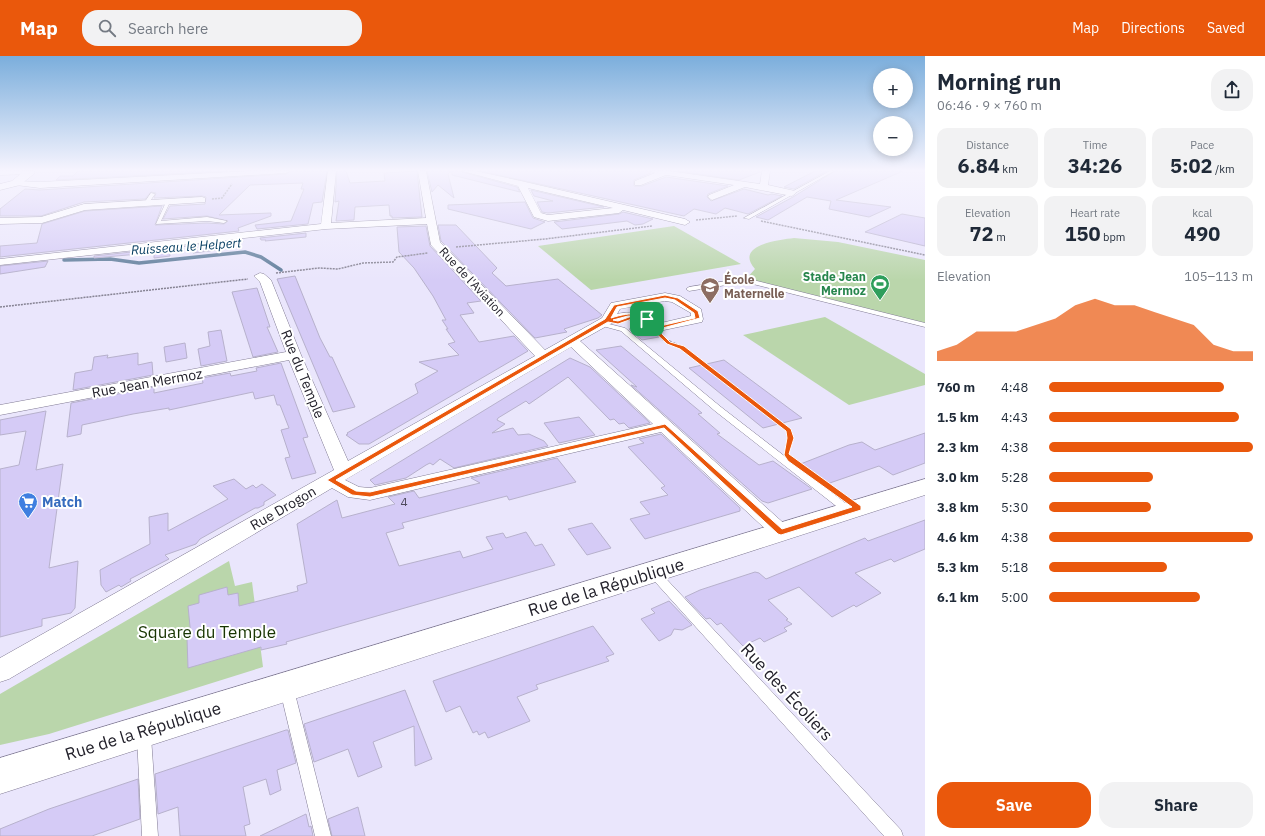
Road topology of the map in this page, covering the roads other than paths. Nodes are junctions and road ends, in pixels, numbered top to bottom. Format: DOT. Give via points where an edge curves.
graph roads {
  1 [pos="83,207"];
  2 [pos="165,207"];
  3 [pos="328,207"];
  4 [pos="429,207"];
  5 [pos="533,207"];
  6 [pos="766,207"];
  7 [pos="631,208"];
  8 [pos="747,218"];
  9 [pos="0,221"];
  10 [pos="224,221"];
  11 [pos="431,221"];
  12 [pos="686,222"];
  13 [pos="326,226"];
  14 [pos="0,262"];
  15 [pos="260,276"];
  16 [pos="689,289"];
  17 [pos="604,322"];
  18 [pos="925,326"];
  19 [pos="572,341"];
  20 [pos="294,355"];
  21 [pos="544,357"];
  22 [pos="0,410"];
  23 [pos="665,426"];
  24 [pos="338,476"];
  25 [pos="925,487"];
  26 [pos="849,511"];
  27 [pos="781,532"];
  28 [pos="653,572"];
  29 [pos="0,672"];
  30 [pos="286,687"];
  31 [pos="144,731"];
  32 [pos="0,776"];
  33 [pos="150,836"];
  34 [pos="323,836"];
  35 [pos="895,836"];
  1 -- 9 [label="street" via="42,220"];
  2 -- 10 [label="lane" via="158,223 207,219"];
  3 -- 13 [label="street"];
  4 -- 11 [label="street, Rue de l'Aviation"];
  5 -- 7 [label="street" via="537,215 548,218"];
  6 -- 8 [label="lane"];
  7 -- 12 [label="street"];
  11 -- 13 [label="street"];
  11 -- 21 [label="street, Rue de l'Aviation" via="435,243"];
  13 -- 14 [label="street"];
  15 -- 20 [label="street, Rue du Temple" via="265,280"];
  16 -- 18 [label="lane" via="745,280"];
  17 -- 17 [label="street, Rue Drogon" via="628,314 639,316 659,328 697,318 696,312 676,299 665,297 615,306"];
  17 -- 19 [label="street, Rue Drogon"];
  17 -- 26 [label="lane" via="623,329 718,409"];
  19 -- 21 [label="street, Rue Drogon"];
  19 -- 23 [label="street"];
  20 -- 22 [label="street, Rue Jean Mermoz"];
  20 -- 24 [label="street, Rue du Temple"];
  21 -- 24 [label="street, Rue Drogon"];
  23 -- 24 [label="street" via="370,494 355,493"];
  23 -- 27 [label="street"];
  24 -- 29 [label="street, Rue Drogon"];
  25 -- 26 [label="street, Rue de la République"];
  26 -- 27 [label="street, Rue de la République"];
  27 -- 28 [label="street, Rue de la République"];
  28 -- 30 [label="street, Rue de la République"];
  28 -- 35 [label="lane, Rue des Écoliers"];
  30 -- 31 [label="street, Rue de la République"];
  30 -- 34 [label="lane"];
  31 -- 32 [label="street, Rue de la République"];
  31 -- 33 [label="lane"];
}
